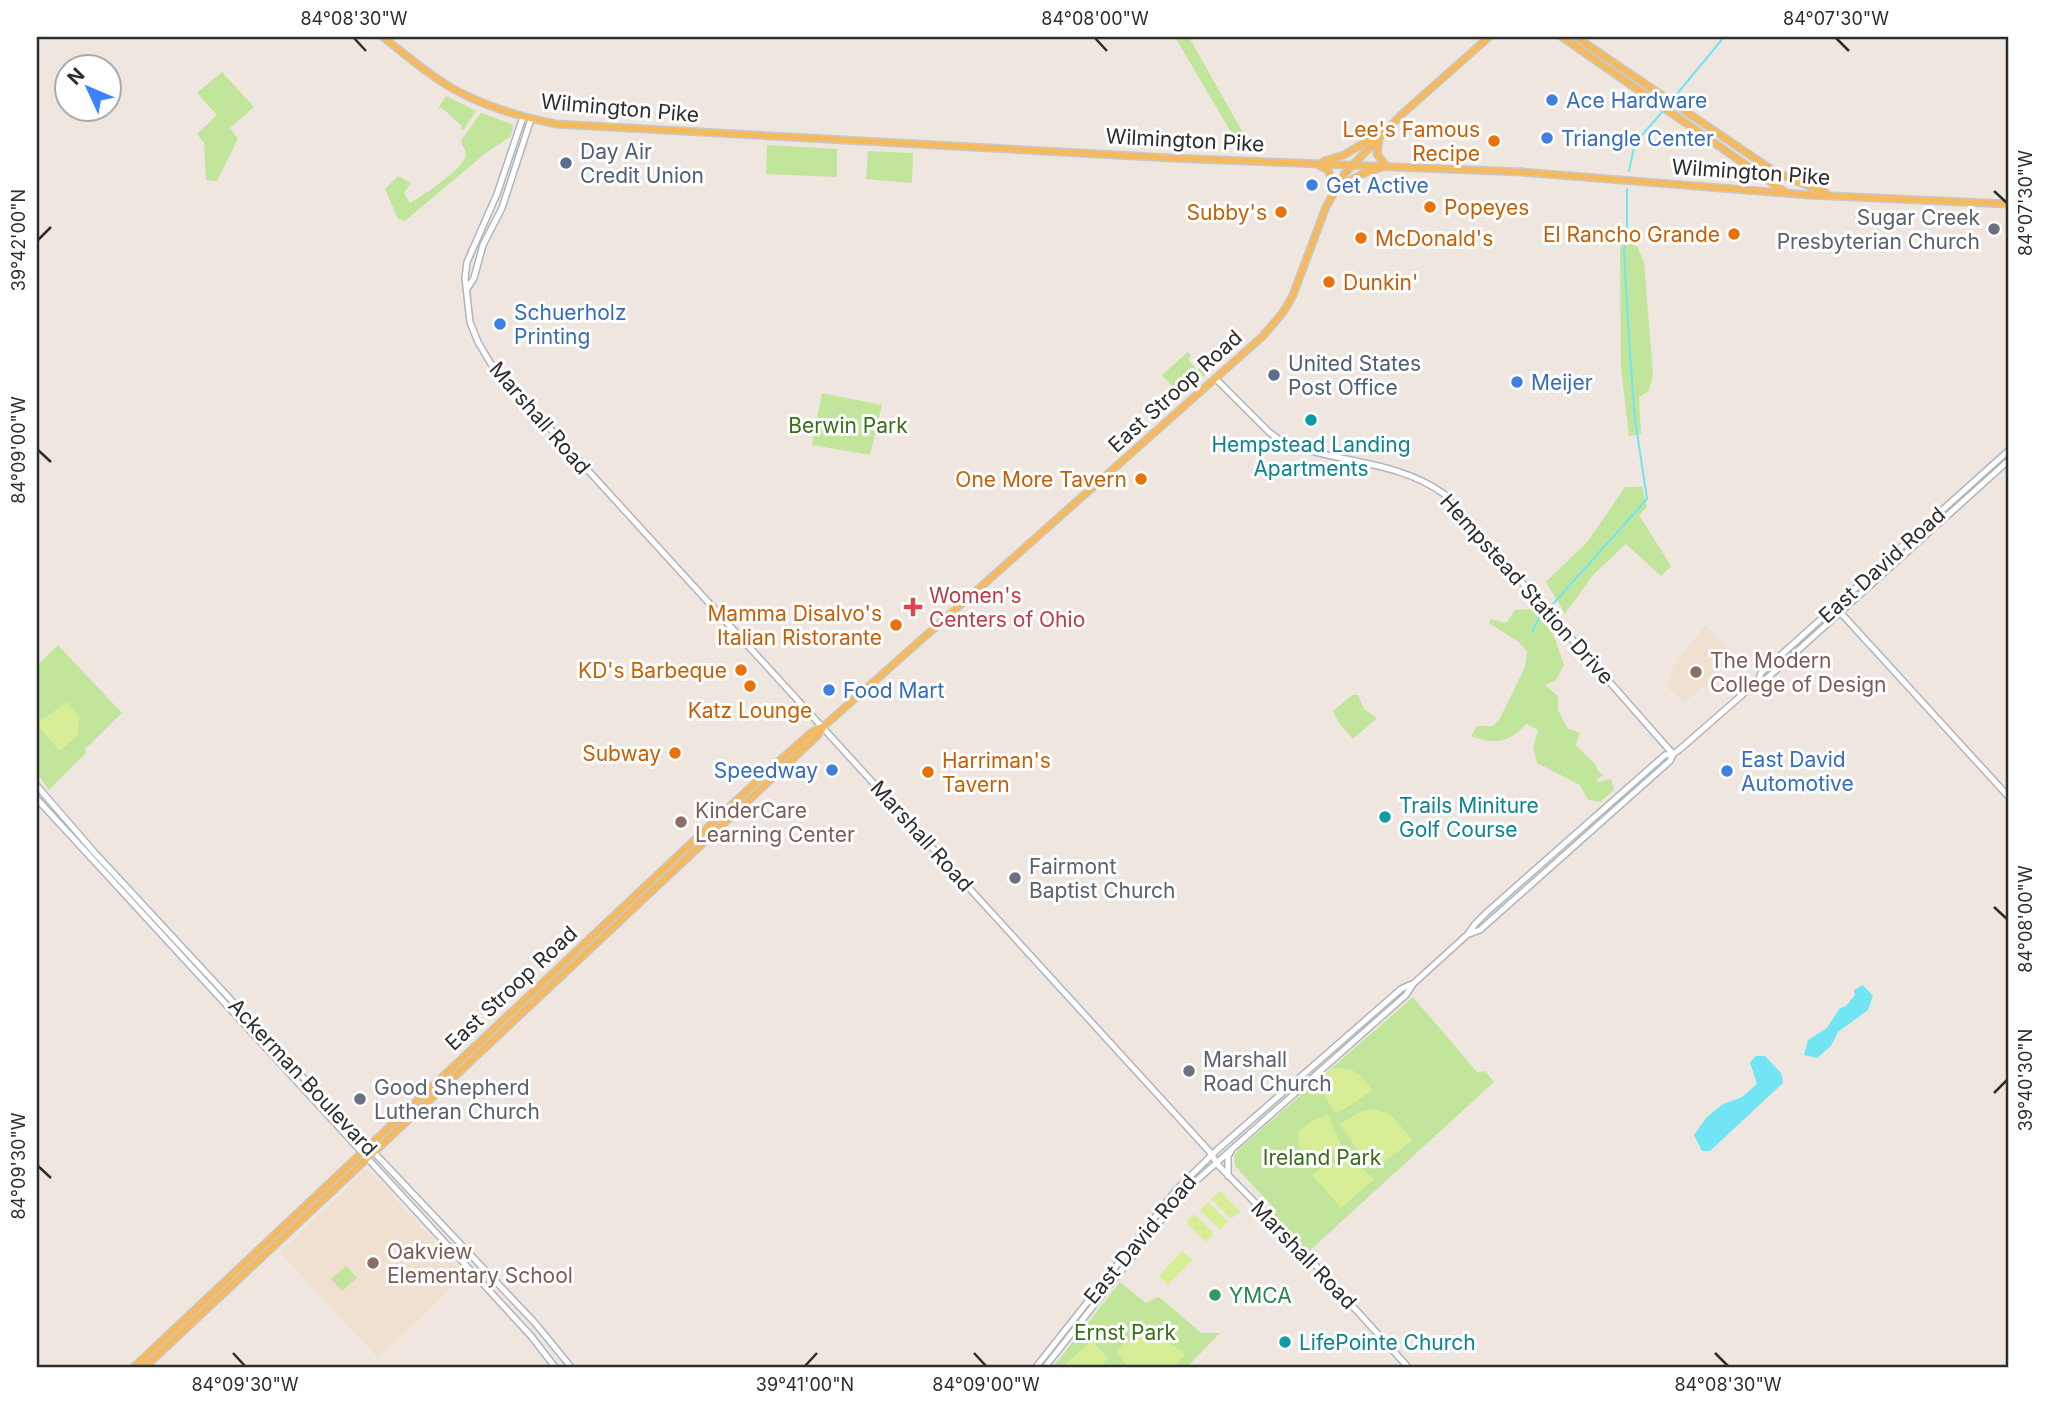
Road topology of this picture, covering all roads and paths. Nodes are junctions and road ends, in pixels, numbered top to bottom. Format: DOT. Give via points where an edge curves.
graph roads {
  1 [pos="383,37"];
  2 [pos="1489,37"];
  3 [pos="1562,37"];
  4 [pos="1576,37"];
  5 [pos="1667,104"];
  6 [pos="527,118"];
  7 [pos="1385,130"];
  8 [pos="1723,137"];
  9 [pos="1379,138"];
  10 [pos="1717,145"];
  11 [pos="1315,163"];
  12 [pos="1353,164"];
  13 [pos="1386,166"];
  14 [pos="1774,172"];
  15 [pos="1768,180"];
  16 [pos="1335,189"];
  17 [pos="1786,192"];
  18 [pos="1834,196"];
  19 [pos="2008,204"];
  20 [pos="1216,379"];
  21 [pos="2008,451"];
  22 [pos="2008,461"];
  23 [pos="1835,607"];
  24 [pos="1841,613"];
  25 [pos="1758,681"];
  26 [pos="824,726"];
  27 [pos="1673,754"];
  28 [pos="37,786"];
  29 [pos="2008,796"];
  30 [pos="37,800"];
  31 [pos="1413,984"];
  32 [pos="368,1147"];
  33 [pos="1233,1148"];
  34 [pos="374,1153"];
  35 [pos="365,1156"];
  36 [pos="1212,1156"];
  37 [pos="1216,1162"];
  38 [pos="1228,1175"];
  39 [pos="446,1229"];
  40 [pos="439,1237"];
  41 [pos="476,1261"];
  42 [pos="468,1268"];
  43 [pos="1083,1307"];
  44 [pos="1090,1312"];
  45 [pos="134,1367"];
  46 [pos="145,1367"];
  47 [pos="555,1367"];
  48 [pos="572,1367"];
  49 [pos="1036,1367"];
  50 [pos="1045,1367"];
  51 [pos="1408,1367"];
  1 -- 6 [label="main road, Wilmington Pike" via="447,85"];
  2 -- 7 [label="main road, East Stroop Road"];
  3 -- 5 [label="main road"];
  4 -- 5 [label="main road"];
  5 -- 8 [label="main road"];
  5 -- 10 [label="main road"];
  6 -- 11 [label="main road, Wilmington Pike" via="585,126"];
  6 -- 26 [label="street, Marshall Road" via="467,262 470,322 478,342 491,364"];
  7 -- 9 [label="main road, East Stroop Road"];
  7 -- 11 [label="main road" via="1343,155"];
  8 -- 10 [label="main road"];
  8 -- 14 [label="main road"];
  9 -- 12 [label="main road, East Stroop Road"];
  9 -- 13 [label="main road" via="1377,154"];
  10 -- 15 [label="main road"];
  11 -- 12 [label="main road, Wilmington Pike"];
  11 -- 16 [label="main road" via="1328,170"];
  12 -- 13 [label="main road, Wilmington Pike"];
  12 -- 16 [label="main road, East Stroop Road"];
  13 -- 16 [label="main road"];
  13 -- 17 [label="main road, Wilmington Pike"];
  14 -- 15 [label="main road"];
  14 -- 18 [label="main road"];
  15 -- 17 [label="main road"];
  16 -- 20 [label="main road, East Stroop Road" via="1288,305 1263,336"];
  17 -- 18 [label="main road, Wilmington Pike"];
  18 -- 19 [label="main road, Wilmington Pike"];
  20 -- 26 [label="main road, East Stroop Road"];
  20 -- 27 [label="street, Hempstead Station Drive" via="1283,442 1403,473 1444,494"];
  21 -- 23 [label="street, East David Road"];
  22 -- 24 [label="street, East David Road"];
  23 -- 24 [label="street"];
  23 -- 25 [label="street, East David Road" via="1761,673"];
  24 -- 25 [label="street, East David Road" via="1766,679"];
  24 -- 29 [label="street"];
  25 -- 27 [label="street, East David Road"];
  26 -- 32 [label="main road, East Stroop Road" via="769,770"];
  26 -- 34 [label="main road, East Stroop Road"];
  26 -- 36 [label="street, Marshall Road"];
  27 -- 31 [label="street, East David Road" via="1665,755"];
  28 -- 32 [label="street, Ackerman Boulevard"];
  30 -- 35 [label="street, Ackerman Boulevard"];
  31 -- 33 [label="street, East David Road"];
  31 -- 36 [label="street, East David Road" via="1401,989"];
  32 -- 34 [label="street, Ackerman Boulevard"];
  32 -- 35 [label="main road, East Stroop Road"];
  33 -- 37 [label="street, East David Road"];
  33 -- 38 [label="street"];
  34 -- 35 [label="main road, East Stroop Road"];
  34 -- 39 [label="street, Ackerman Boulevard"];
  35 -- 40 [label="street, Ackerman Boulevard"];
  35 -- 45 [label="main road, East Stroop Road"];
  35 -- 46 [label="main road, East Stroop Road"];
  36 -- 37 [label="street, Marshall Road"];
  36 -- 43 [label="street, East David Road" via="1168,1199"];
  37 -- 38 [label="street, Marshall Road"];
  37 -- 44 [label="street, East David Road" via="1174,1205"];
  38 -- 51 [label="street, Marshall Road"];
  39 -- 40 [label="street"];
  39 -- 41 [label="street, Ackerman Boulevard"];
  40 -- 42 [label="street, Ackerman Boulevard"];
  41 -- 42 [label="street"];
  41 -- 48 [label="street, Ackerman Boulevard"];
  42 -- 47 [label="street, Ackerman Boulevard"];
  43 -- 44 [label="street"];
  43 -- 49 [label="street, East David Road"];
  44 -- 50 [label="street, East David Road"];
}
